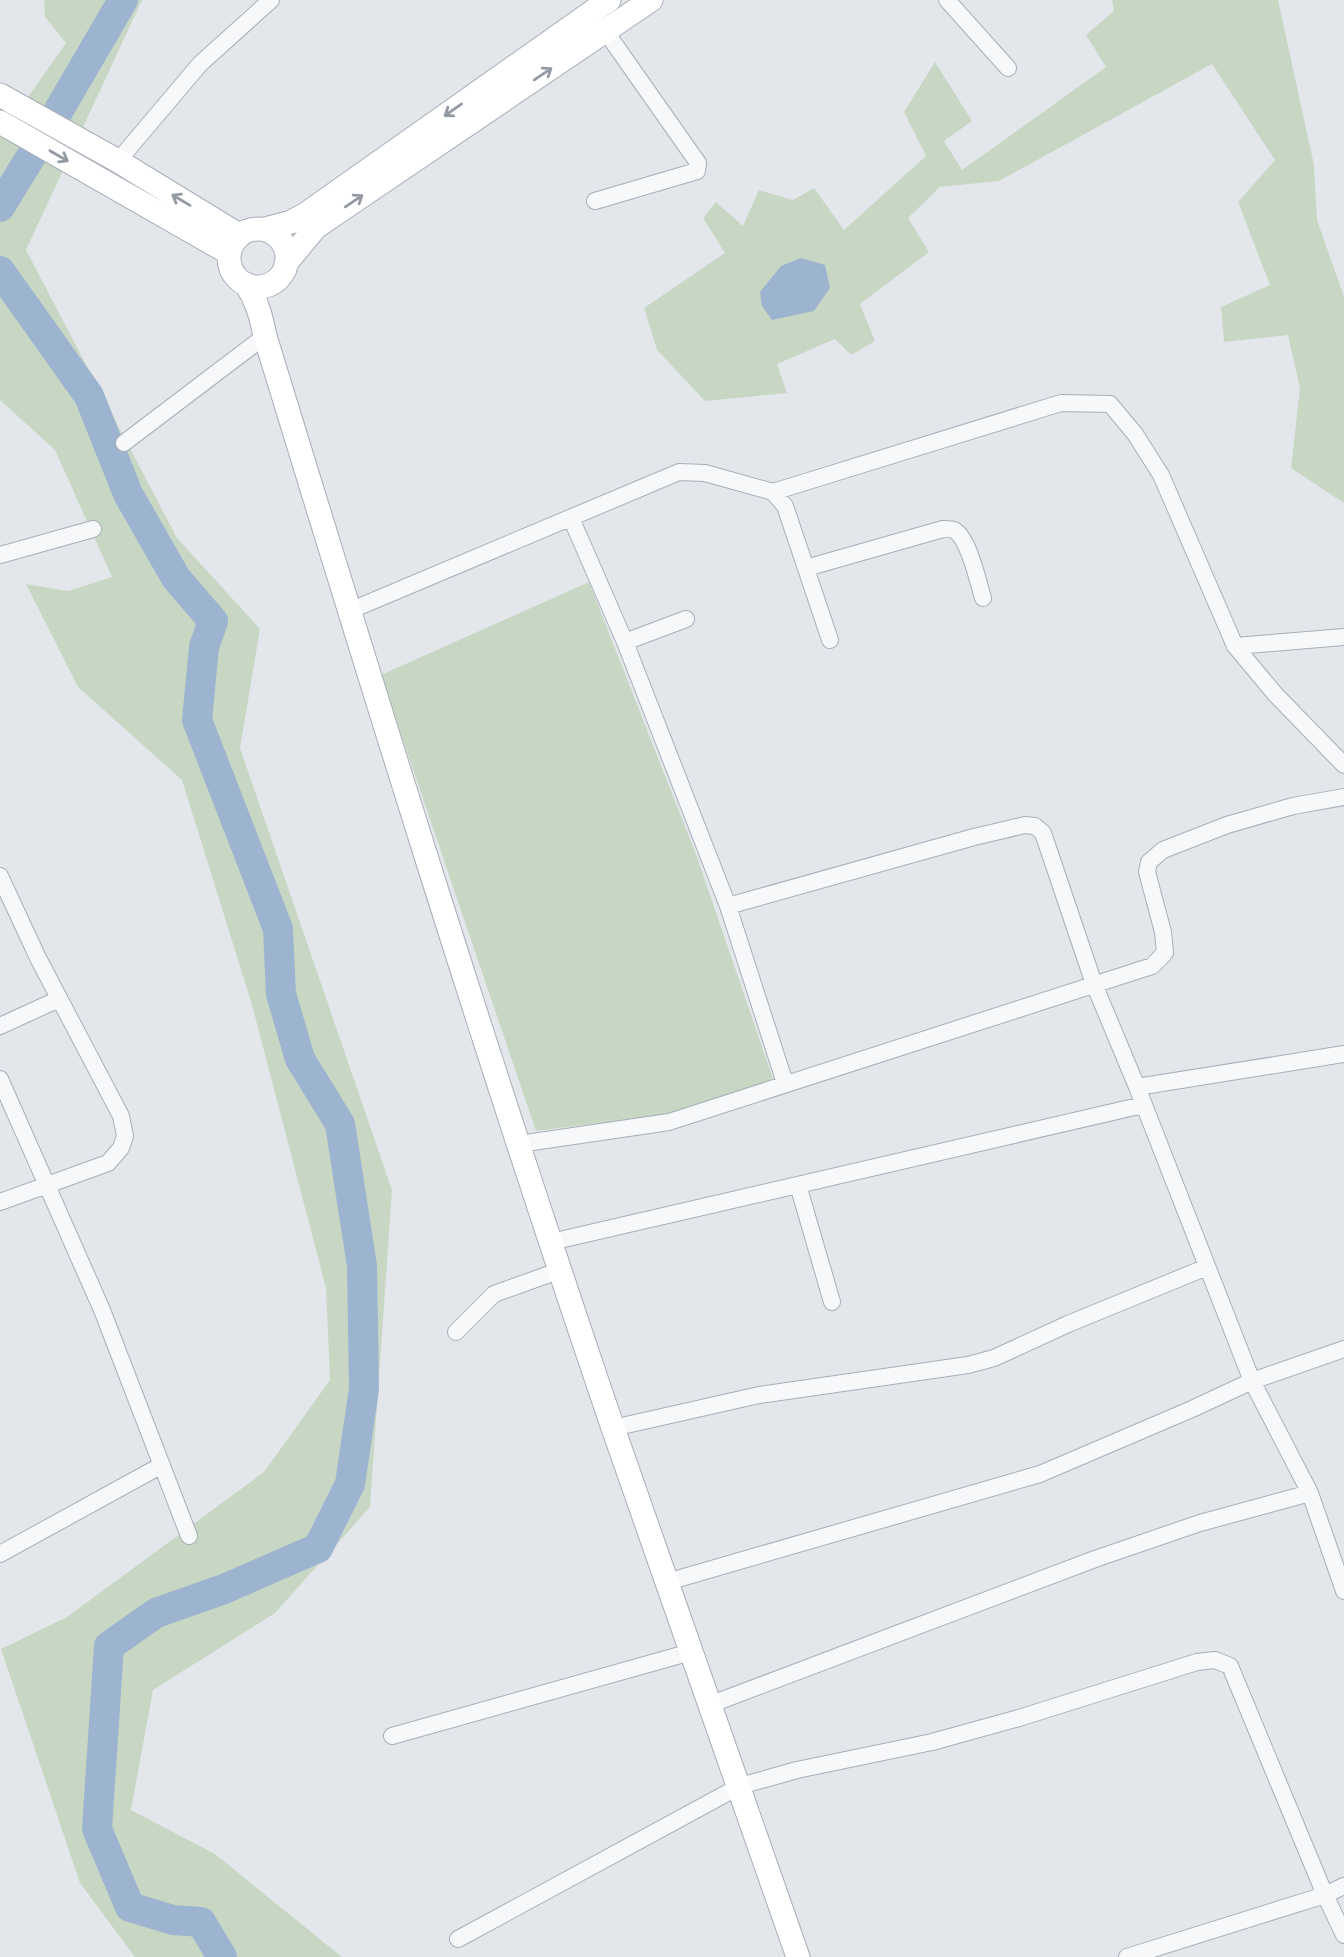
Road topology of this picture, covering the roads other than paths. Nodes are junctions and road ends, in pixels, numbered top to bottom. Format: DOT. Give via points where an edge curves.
graph roads {
  1 [pos="271,0"];
  2 [pos="651,0"];
  3 [pos="947,0"];
  4 [pos="602,2"];
  5 [pos="606,32"];
  6 [pos="1008,68"];
  7 [pos="0,95"];
  8 [pos="0,122"];
  9 [pos="118,161"];
  10 [pos="595,201"];
  11 [pos="265,229"];
  12 [pos="234,244"];
  13 [pos="282,271"];
  14 [pos="246,284"];
  15 [pos="265,336"];
  16 [pos="124,443"];
  17 [pos="773,492"];
  18 [pos="570,518"];
  19 [pos="93,529"];
  20 [pos="0,555"];
  21 [pos="806,568"];
  22 [pos="983,598"];
  23 [pos="349,611"];
  24 [pos="686,619"];
  25 [pos="1344,637"];
  26 [pos="830,640"];
  27 [pos="625,642"];
  28 [pos="1236,646"];
  29 [pos="1344,765"];
  30 [pos="1344,797"];
  31 [pos="0,876"];
  32 [pos="728,906"];
  33 [pos="1094,984"];
  34 [pos="59,999"];
  35 [pos="0,1026"];
  36 [pos="1344,1054"];
  37 [pos="0,1079"];
  38 [pos="785,1083"];
  39 [pos="1137,1087"];
  40 [pos="1143,1105"];
  41 [pos="519,1144"];
  42 [pos="48,1185"];
  43 [pos="799,1185"];
  44 [pos="0,1202"];
  45 [pos="551,1242"];
  46 [pos="1207,1267"];
  47 [pos="561,1270"];
  48 [pos="832,1301"];
  49 [pos="456,1332"];
  50 [pos="1344,1349"];
  51 [pos="1252,1381"];
  52 [pos="613,1429"];
  53 [pos="162,1465"];
  54 [pos="1310,1493"];
  55 [pos="189,1536"];
  56 [pos="0,1554"];
  57 [pos="667,1582"];
  58 [pos="1344,1591"];
  59 [pos="691,1651"];
  60 [pos="709,1705"];
  61 [pos="392,1736"];
  62 [pos="740,1786"];
  63 [pos="1344,1886"];
  64 [pos="1325,1895"];
  65 [pos="1344,1935"];
  66 [pos="458,1939"];
  67 [pos="798,1957"];
  68 [pos="1127,1957"];
  1 -- 9 [label="street" via="200,64"];
  2 -- 5 [label="street"];
  3 -- 6 [label="street"];
  4 -- 11 [label="street, one-way" via="306,214"];
  5 -- 10 [label="street" via="698,163 697,172"];
  13 -- 5 [label="street, one-way" via="316,227"];
  7 -- 9 [label="street"];
  8 -- 12 [label="street, one-way"];
  12 -- 9 [label="street, one-way"];
  11 -- 12 [label="street" via="247,231"];
  11 -- 13 [label="street" via="280,239 287,255"];
  12 -- 14 [label="street" via="232,272"];
  13 -- 14 [label="street" via="263,286"];
  13 -- 15 [label="street"];
  14 -- 15 [label="street" via="256,300"];
  15 -- 16 [label="street"];
  15 -- 23 [label="street"];
  17 -- 18 [label="street" via="705,473 679,472"];
  17 -- 21 [label="street" via="785,506"];
  17 -- 28 [label="street" via="1061,403 1110,404 1136,434 1161,475"];
  18 -- 23 [label="street"];
  18 -- 27 [label="street"];
  19 -- 20 [label="street"];
  21 -- 22 [label="street" via="953,530 971,558"];
  21 -- 26 [label="street"];
  23 -- 41 [label="street"];
  24 -- 27 [label="street"];
  25 -- 28 [label="street"];
  27 -- 32 [label="street"];
  28 -- 29 [label="street"];
  30 -- 33 [label="street" via="1227,825 1163,850 1149,862 1147,872 1164,932 1165,953 1152,966"];
  31 -- 34 [label="street"];
  32 -- 33 [label="street" via="974,837 1035,826 1043,833"];
  32 -- 38 [label="street"];
  33 -- 38 [label="street"];
  33 -- 39 [label="street"];
  34 -- 35 [label="street"];
  34 -- 42 [label="street" via="121,1116 125,1136 107,1163"];
  36 -- 39 [label="street"];
  37 -- 42 [label="street"];
  38 -- 41 [label="street" via="669,1122"];
  39 -- 40 [label="street"];
  40 -- 43 [label="street"];
  40 -- 46 [label="street"];
  41 -- 45 [label="street"];
  42 -- 44 [label="street"];
  42 -- 53 [label="street"];
  43 -- 45 [label="street"];
  43 -- 48 [label="street"];
  45 -- 47 [label="street"];
  46 -- 51 [label="street"];
  46 -- 52 [label="street" via="968,1365 759,1395"];
  47 -- 49 [label="street" via="494,1294"];
  47 -- 52 [label="street"];
  50 -- 51 [label="street"];
  51 -- 54 [label="street"];
  51 -- 57 [label="street" via="1040,1474"];
  52 -- 57 [label="street"];
  53 -- 55 [label="street"];
  53 -- 56 [label="street"];
  54 -- 58 [label="street"];
  54 -- 60 [label="street" via="1200,1522 1095,1559"];
  57 -- 59 [label="street"];
  59 -- 60 [label="street"];
  59 -- 61 [label="street"];
  60 -- 62 [label="street"];
  62 -- 64 [label="street" via="932,1742 1215,1660 1230,1667"];
  62 -- 66 [label="street"];
  62 -- 67 [label="street"];
  63 -- 64 [label="street"];
  64 -- 65 [label="street"];
  64 -- 68 [label="street"];
}
